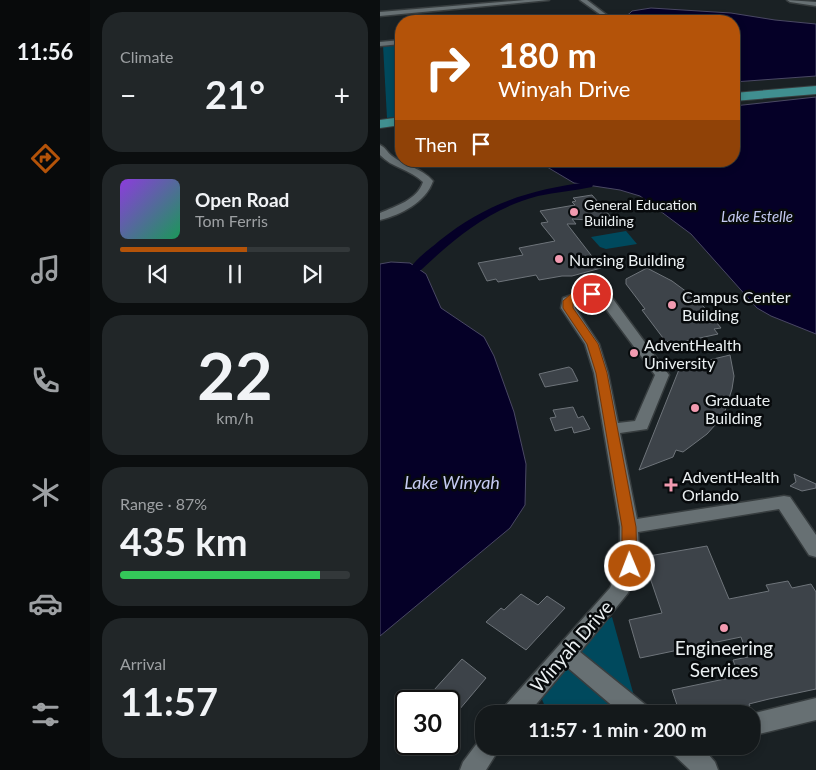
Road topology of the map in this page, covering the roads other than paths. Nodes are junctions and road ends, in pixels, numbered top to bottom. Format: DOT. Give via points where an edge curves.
graph roads {
  1 [pos="546,0"];
  2 [pos="582,0"];
  3 [pos="790,0"];
  4 [pos="816,4"];
  5 [pos="380,14"];
  6 [pos="604,15"];
  7 [pos="395,43"];
  8 [pos="380,44"];
  9 [pos="816,85"];
  10 [pos="816,90"];
  11 [pos="740,91"];
  12 [pos="740,96"];
  13 [pos="395,123"];
  14 [pos="380,124"];
  15 [pos="380,148"];
  16 [pos="395,162"];
  17 [pos="406,167"];
  18 [pos="380,216"];
  19 [pos="612,429"];
  20 [pos="629,527"];
  21 [pos="816,550"];
  22 [pos="566,653"];
  23 [pos="521,705"];
  24 [pos="628,705"];
  25 [pos="816,708"];
  26 [pos="760,723"];
  27 [pos="483,755"];
  28 [pos="472,770"];
  1 -- 5 [label="street"];
  2 -- 6 [label="street"];
  3 -- 4 [label="street"];
  7 -- 8 [label="street"];
  9 -- 11 [label="main road"];
  10 -- 12 [label="main road"];
  13 -- 14 [label="main road"];
  15 -- 16 [label="street"];
  17 -- 18 [label="street" via="423,175 428,182 427,188 418,198"];
  19 -- 19 [label="street, Winyah Drive" via="641,425 662,375 608,302 601,297 582,294 568,301 568,308 592,344"];
  19 -- 20 [label="street, Winyah Drive"];
  20 -- 21 [label="street" via="784,502"];
  20 -- 22 [label="street, Winyah Drive" via="630,566 618,593"];
  22 -- 23 [label="street, Winyah Drive"];
  22 -- 24 [label="street"];
  25 -- 26 [label="street"];
  27 -- 28 [label="street"];
}
